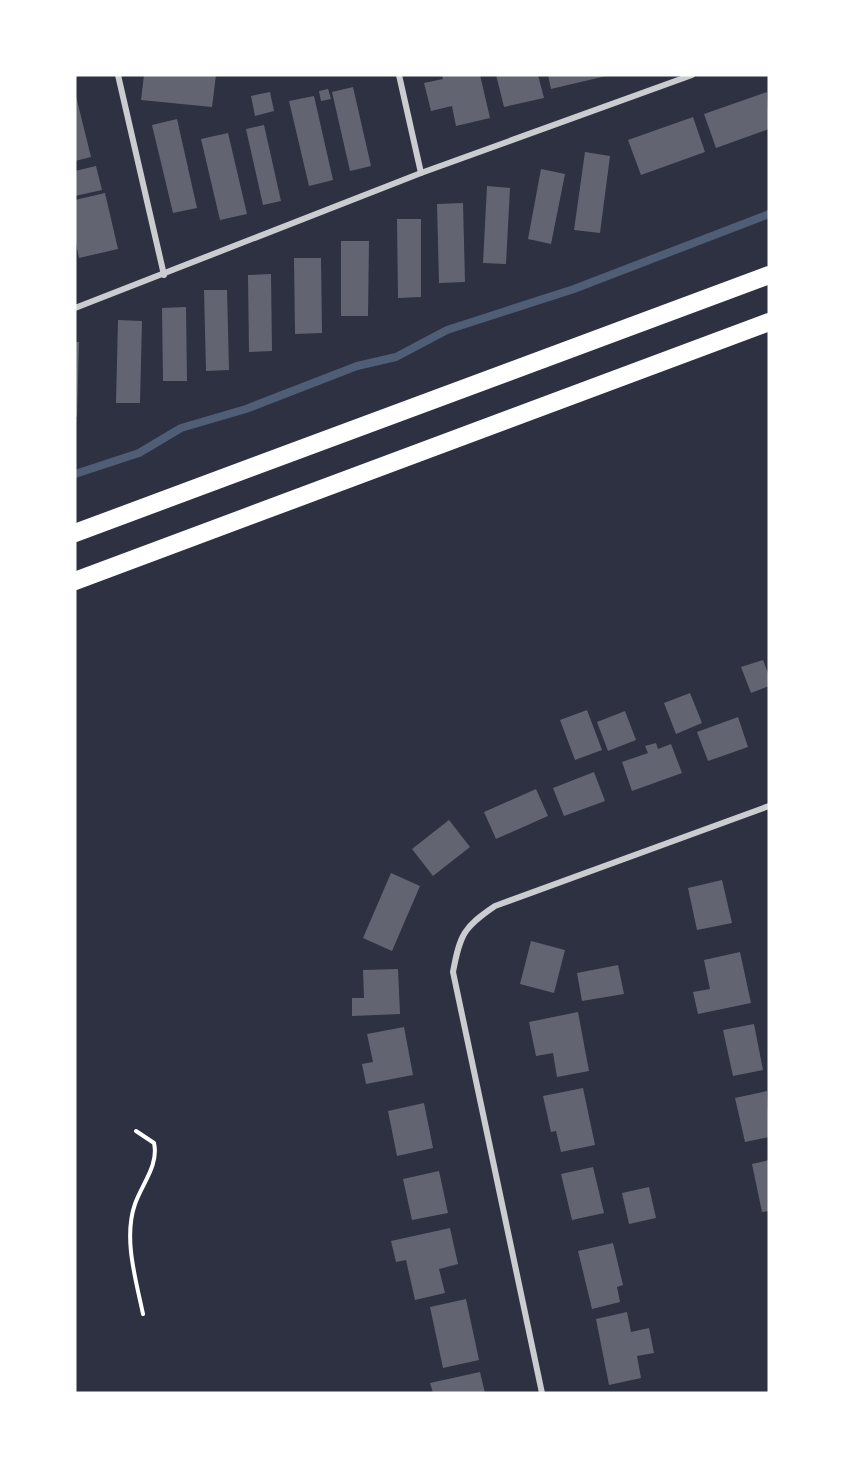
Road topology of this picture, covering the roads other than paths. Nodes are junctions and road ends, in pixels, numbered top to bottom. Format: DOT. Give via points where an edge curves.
graph roads {
  1 [pos="118,75"];
  2 [pos="399,75"];
  3 [pos="692,75"];
  4 [pos="681,77"];
  5 [pos="420,173"];
  6 [pos="164,274"];
  7 [pos="769,275"];
  8 [pos="75,308"];
  9 [pos="769,322"];
  10 [pos="75,533"];
  11 [pos="75,581"];
  12 [pos="769,807"];
  13 [pos="542,1393"];
  1 -- 6 [label="street"];
  2 -- 5 [label="street"];
  3 -- 4 [label="street"];
  4 -- 5 [label="street"];
  5 -- 6 [label="street"];
  6 -- 8 [label="street"];
  7 -- 10 [label="highway"];
  9 -- 11 [label="highway"];
  12 -- 13 [label="street" via="495,906 470,922 458,945 453,972"];
}
